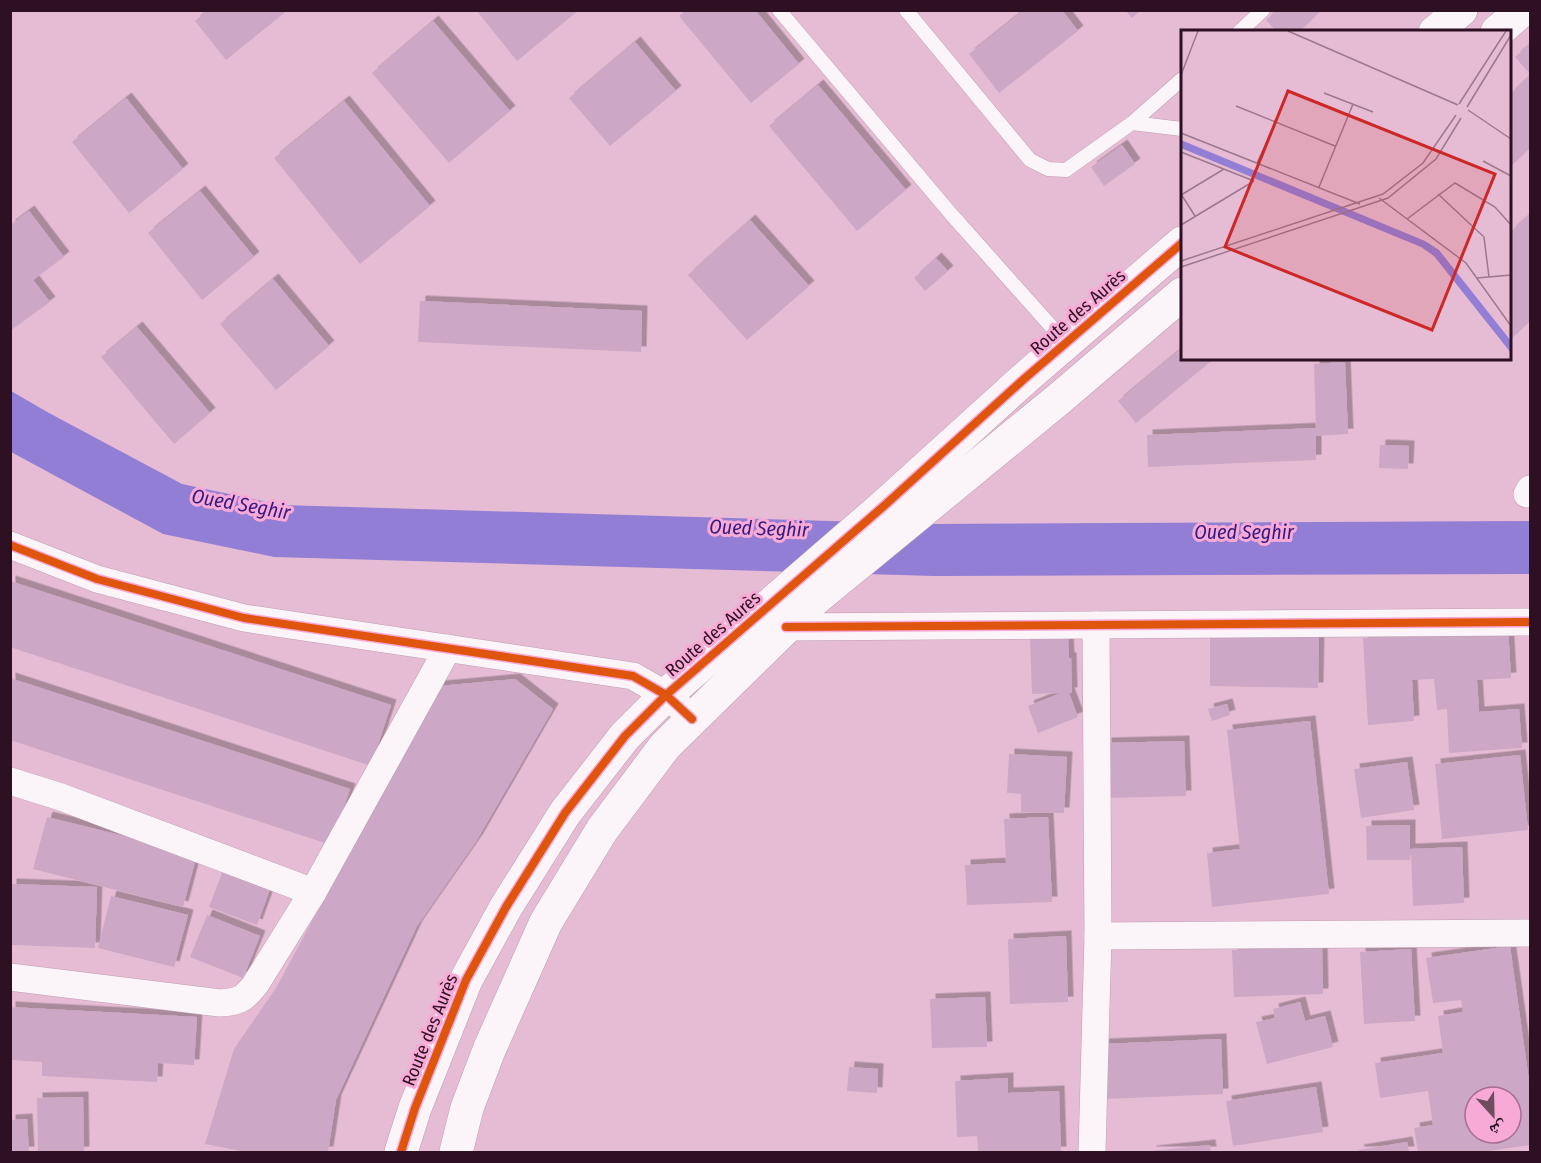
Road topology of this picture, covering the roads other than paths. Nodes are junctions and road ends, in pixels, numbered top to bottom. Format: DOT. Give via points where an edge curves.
graph roads {
  1 [pos="778,10"];
  2 [pos="906,10"];
  3 [pos="1263,10"];
  4 [pos="1461,10"];
  5 [pos="1522,10"];
  6 [pos="1241,30"];
  7 [pos="1437,30"];
  8 [pos="1499,30"];
  9 [pos="1181,81"];
  10 [pos="1132,123"];
  11 [pos="1181,129"];
  12 [pos="1181,244"];
  13 [pos="1181,295"];
  14 [pos="1066,343"];
  15 [pos="940,477"];
  16 [pos="10,544"];
  17 [pos="805,590"];
  18 [pos="1530,622"];
  19 [pos="1096,625"];
  20 [pos="786,627"];
  21 [pos="448,648"];
  22 [pos="666,694"];
  23 [pos="692,719"];
  24 [pos="10,781"];
  25 [pos="313,891"];
  26 [pos="1530,933"];
  27 [pos="1098,936"];
  28 [pos="10,977"];
  29 [pos="401,1152"];
  30 [pos="456,1152"];
  31 [pos="1092,1152"];
  1 -- 14 [label="lane"];
  2 -- 10 [label="lane" via="1030,160 1048,169 1066,170"];
  3 -- 6 [label="lane"];
  4 -- 7 [label="street"];
  5 -- 8 [label="street"];
  9 -- 10 [label="lane"];
  10 -- 11 [label="lane"];
  12 -- 14 [label="street, Route des Aurès"];
  13 -- 15 [label="street, Route des Aurès" via="1060,398"];
  14 -- 15 [label="street, Route des Aurès" via="1024,379"];
  15 -- 17 [label="street, Route des Aurès"];
  16 -- 21 [label="street" via="97,579 244,618"];
  17 -- 20 [label="street, Route des Aurès"];
  17 -- 22 [label="street, Route des Aurès"];
  18 -- 19 [label="street"];
  19 -- 20 [label="street"];
  19 -- 27 [label="street"];
  20 -- 23 [label="street, Route des Aurès"];
  21 -- 22 [label="street" via="633,676"];
  21 -- 25 [label="street"];
  22 -- 23 [label="street"];
  22 -- 29 [label="street, Route des Aurès" via="625,736 565,813 506,907 466,980"];
  23 -- 30 [label="street, Route des Aurès" via="665,746 602,830 546,922 489,1050 467,1108"];
  24 -- 25 [label="street"];
  25 -- 28 [label="street" via="255,985 234,1002"];
  26 -- 27 [label="street"];
  27 -- 31 [label="street"];
}
